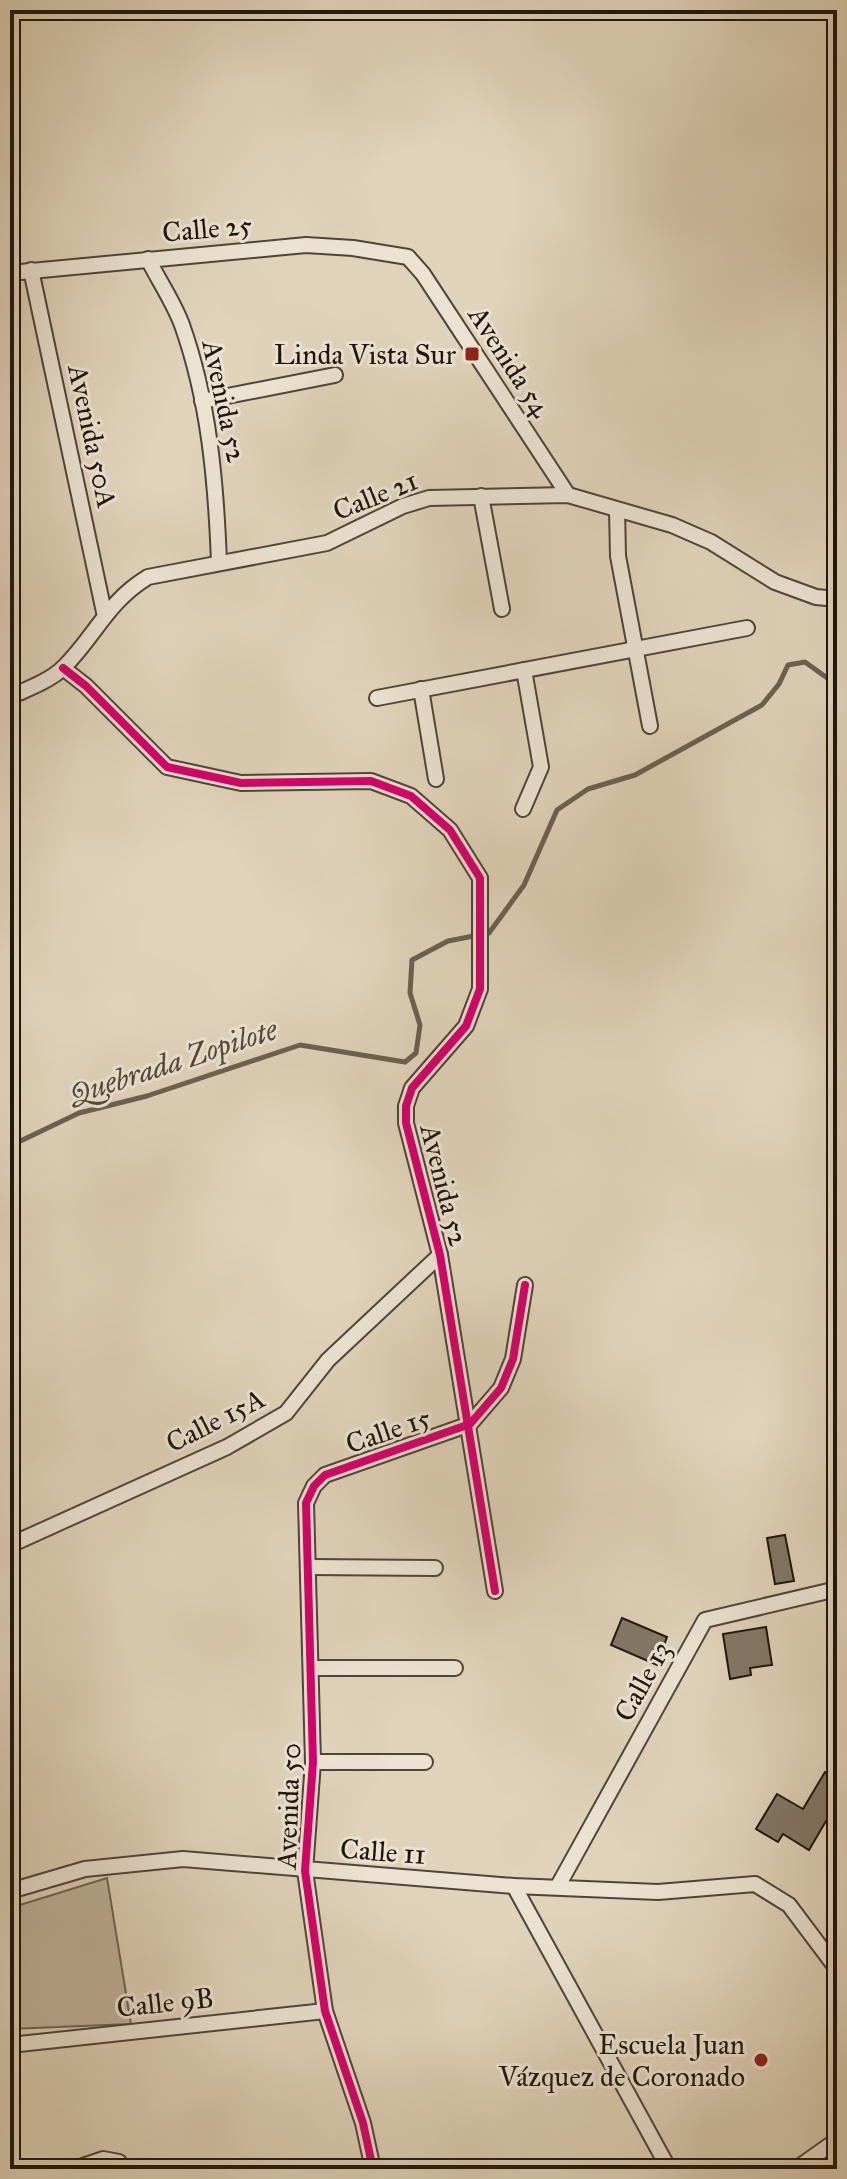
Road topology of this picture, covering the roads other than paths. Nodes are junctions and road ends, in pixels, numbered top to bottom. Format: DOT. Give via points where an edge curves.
graph roads {
  1 [pos="408,257"];
  2 [pos="148,259"];
  3 [pos="31,270"];
  4 [pos="10,273"];
  5 [pos="335,375"];
  6 [pos="202,401"];
  7 [pos="568,495"];
  8 [pos="481,496"];
  9 [pos="617,510"];
  10 [pos="219,562"];
  11 [pos="837,599"];
  12 [pos="502,609"];
  13 [pos="104,612"];
  14 [pos="747,628"];
  15 [pos="634,649"];
  16 [pos="63,668"];
  17 [pos="524,670"];
  18 [pos="421,689"];
  19 [pos="10,697"];
  20 [pos="377,698"];
  21 [pos="650,726"];
  22 [pos="436,779"];
  23 [pos="523,809"];
  24 [pos="440,1255"];
  25 [pos="525,1285"];
  26 [pos="470,1424"];
  27 [pos="314,1486"];
  28 [pos="10,1545"];
  29 [pos="309,1567"];
  30 [pos="435,1568"];
  31 [pos="837,1589"];
  32 [pos="495,1591"];
  33 [pos="312,1668"];
  34 [pos="455,1668"];
  35 [pos="313,1762"];
  36 [pos="425,1762"];
  37 [pos="305,1871"];
  38 [pos="514,1886"];
  39 [pos="558,1886"];
  40 [pos="10,1891"];
  41 [pos="837,1969"];
  42 [pos="325,2011"];
  43 [pos="10,2045"];
  44 [pos="837,2140"];
  45 [pos="121,2166"];
  46 [pos="74,2169"];
  47 [pos="373,2169"];
  48 [pos="669,2169"];
  49 [pos="796,2169"];
  1 -- 2 [label="street, Calle 25" via="306,245"];
  1 -- 7 [label="street, Avenida 54"];
  2 -- 3 [label="street, Calle 25"];
  2 -- 6 [label="street, Avenida 52" via="182,324"];
  3 -- 4 [label="street, Calle 25"];
  3 -- 13 [label="street, Avenida 50A"];
  5 -- 6 [label="street"];
  6 -- 10 [label="street, Avenida 52" via="216,477"];
  7 -- 8 [label="street, Calle 21"];
  7 -- 9 [label="street, Calle 21"];
  8 -- 10 [label="street, Calle 21" via="429,498 327,543"];
  8 -- 12 [label="street"];
  9 -- 11 [label="street, Calle 21" via="711,542 775,582"];
  9 -- 15 [label="street" via="618,556"];
  10 -- 13 [label="street, Calle 21" via="148,577"];
  13 -- 16 [label="street, Calle 21"];
  14 -- 15 [label="street"];
  15 -- 17 [label="street"];
  15 -- 21 [label="street"];
  16 -- 19 [label="street, Calle 21"];
  16 -- 24 [label="street, Avenida 52" via="167,767 241,783 371,781 411,796 450,830 480,878 480,989 466,1026 412,1088 406,1106"];
  17 -- 18 [label="street"];
  17 -- 23 [label="street" via="541,767"];
  18 -- 20 [label="street"];
  18 -- 22 [label="street"];
  24 -- 26 [label="street, Avenida 52"];
  24 -- 28 [label="street, Calle 15A" via="328,1360 286,1413 227,1447"];
  25 -- 26 [label="street, Calle 15" via="513,1359 501,1388"];
  26 -- 27 [label="street, Calle 15" via="325,1475"];
  26 -- 32 [label="street, Avenida 52"];
  27 -- 29 [label="street, Avenida 50" via="306,1503"];
  29 -- 30 [label="street"];
  29 -- 33 [label="street, Avenida 50"];
  31 -- 39 [label="street, Calle 13" via="705,1620"];
  33 -- 34 [label="street"];
  33 -- 35 [label="street, Avenida 50"];
  35 -- 36 [label="street"];
  35 -- 37 [label="street, Avenida 50"];
  37 -- 38 [label="street, Calle 11"];
  37 -- 40 [label="street, Calle 11" via="183,1859 85,1869"];
  37 -- 42 [label="street, Avenida 50"];
  38 -- 39 [label="street, Calle 11"];
  38 -- 48 [label="street"];
  39 -- 41 [label="street, Calle 11" via="658,1892 755,1884 789,1905"];
  42 -- 43 [label="street, Calle 9B"];
  42 -- 47 [label="street, Avenida 50"];
  44 -- 49 [label="street"];
  45 -- 46 [label="street" via="103,2159"];
}
